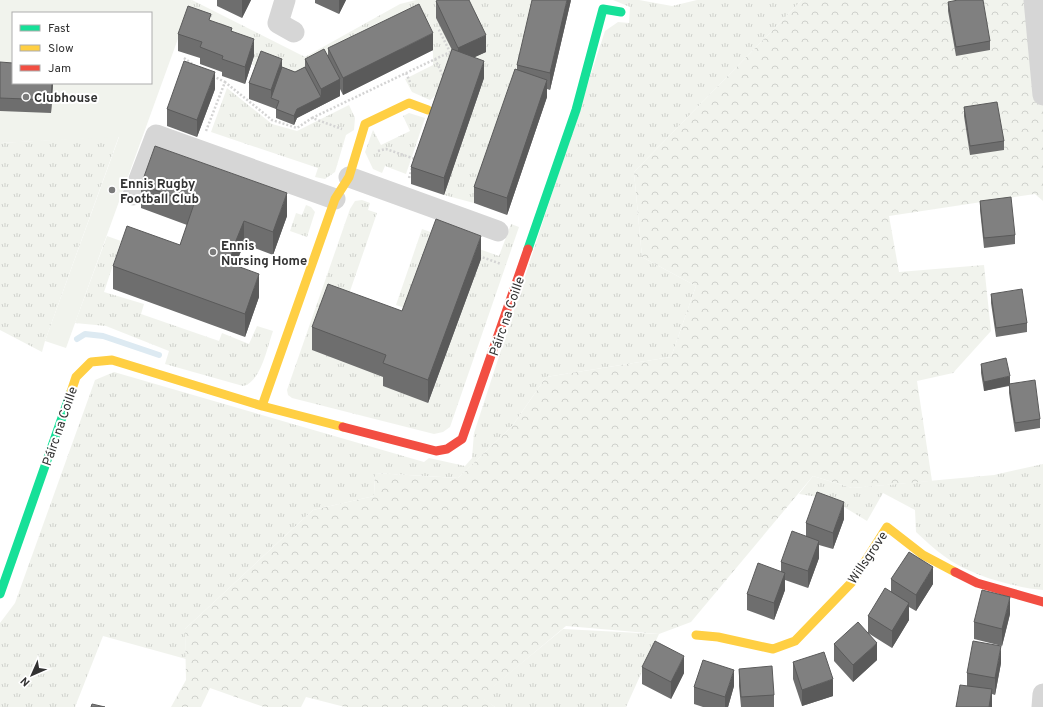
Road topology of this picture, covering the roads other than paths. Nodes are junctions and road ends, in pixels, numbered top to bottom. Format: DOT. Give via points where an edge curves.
graph roads {
  1 [pos="285,0"];
  2 [pos="1034,0"];
  3 [pos="621,12"];
  4 [pos="294,32"];
  5 [pos="1043,95"];
  6 [pos="428,110"];
  7 [pos="349,177"];
  8 [pos="133,195"];
  9 [pos="335,199"];
  10 [pos="498,231"];
  11 [pos="262,406"];
  12 [pos="0,594"];
  13 [pos="1043,602"];
  14 [pos="696,635"];
  15 [pos="1043,694"];
  16 [pos="1042,707"];
  1 -- 4 [label="street" via="278,23"];
  2 -- 5 [label="street"];
  3 -- 11 [label="street, Páirc na Coille" via="603,9 576,110 462,439 447,450 436,451"];
  6 -- 7 [label="street" via="409,103 366,124"];
  7 -- 9 [label="street"];
  7 -- 10 [label="street"];
  8 -- 9 [label="street" via="156,135"];
  9 -- 11 [label="street"];
  11 -- 12 [label="street, Páirc na Coille" via="112,360 91,362 76,377"];
  13 -- 14 [label="street, Willsgrove" via="977,583 923,555 887,527 852,582 795,641 773,649"];
  15 -- 16 [label="street"];
}
